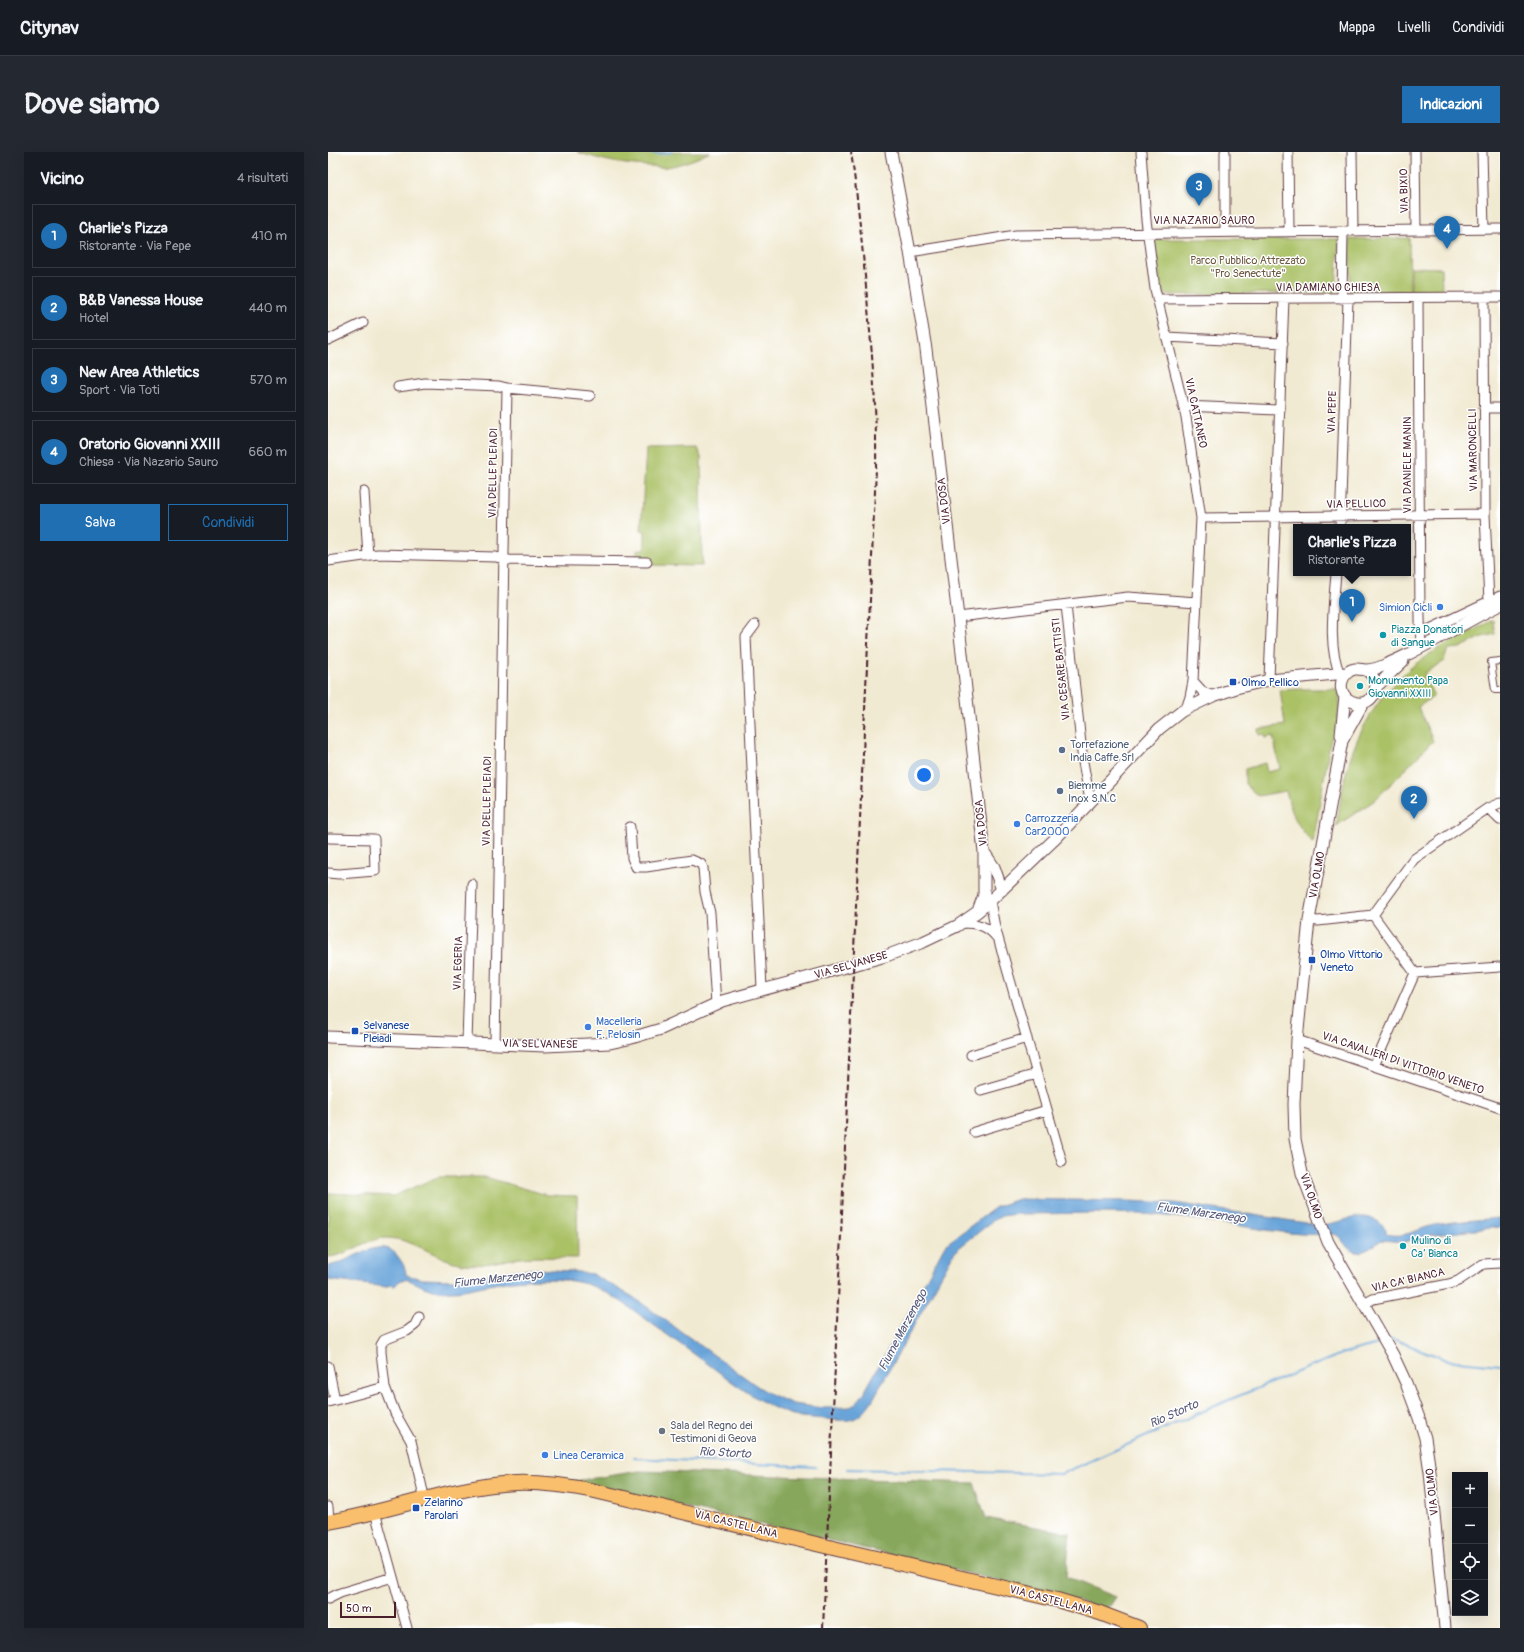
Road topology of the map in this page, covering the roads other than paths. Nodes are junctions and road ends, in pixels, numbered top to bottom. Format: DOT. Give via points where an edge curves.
graph roads {
  1 [pos="890,152"];
  2 [pos="1141,152"];
  3 [pos="1225,152"];
  4 [pos="1288,152"];
  5 [pos="1352,152"];
  6 [pos="1415,152"];
  7 [pos="1482,152"];
  8 [pos="1484,229"];
  9 [pos="1500,229"];
  10 [pos="1416,230"];
  11 [pos="1289,231"];
  12 [pos="1343,231"];
  13 [pos="1353,231"];
  14 [pos="1147,232"];
  15 [pos="1226,232"];
  16 [pos="910,252"];
  17 [pos="1500,297"];
  18 [pos="1418,298"];
  19 [pos="1484,298"];
  20 [pos="1345,299"];
  21 [pos="1157,300"];
  22 [pos="1284,300"];
  23 [pos="363,322"];
  24 [pos="1166,337"];
  25 [pos="328,340"];
  26 [pos="1283,343"];
  27 [pos="398,387"];
  28 [pos="507,388"];
  29 [pos="590,396"];
  30 [pos="1184,406"];
  31 [pos="1484,408"];
  32 [pos="1500,408"];
  33 [pos="1280,410"];
  34 [pos="364,492"];
  35 [pos="1485,514"];
  36 [pos="1340,516"];
  37 [pos="1419,516"];
  38 [pos="1275,517"];
  39 [pos="1201,518"];
  40 [pos="1340,524"];
  41 [pos="368,556"];
  42 [pos="503,558"];
  43 [pos="328,561"];
  44 [pos="647,562"];
  45 [pos="1336,576"];
  46 [pos="1500,596"];
  47 [pos="1197,602"];
  48 [pos="1066,605"];
  49 [pos="1494,605"];
  50 [pos="958,617"];
  51 [pos="755,625"];
  52 [pos="1420,631"];
  53 [pos="1417,650"];
  54 [pos="1500,661"];
  55 [pos="1366,670"];
  56 [pos="1344,673"];
  57 [pos="1286,679"];
  58 [pos="1269,680"];
  59 [pos="1193,681"];
  60 [pos="1376,687"];
  61 [pos="1500,690"];
  62 [pos="1343,693"];
  63 [pos="1213,696"];
  64 [pos="1363,703"];
  65 [pos="1196,704"];
  66 [pos="1186,709"];
  67 [pos="1342,741"];
  68 [pos="1093,800"];
  69 [pos="1500,803"];
  70 [pos="1488,808"];
  71 [pos="1500,820"];
  72 [pos="630,827"];
  73 [pos="329,838"];
  74 [pos="984,852"];
  75 [pos="994,868"];
  76 [pos="328,873"];
  77 [pos="983,873"];
  78 [pos="1019,873"];
  79 [pos="472,884"];
  80 [pos="1002,890"];
  81 [pos="990,901"];
  82 [pos="977,912"];
  83 [pos="1373,915"];
  84 [pos="1309,920"];
  85 [pos="960,923"];
  86 [pos="998,939"];
  87 [pos="1500,966"];
  88 [pos="1415,974"];
  89 [pos="762,989"];
  90 [pos="716,1004"];
  91 [pos="328,1037"];
  92 [pos="1027,1038"];
  93 [pos="1297,1040"];
  94 [pos="467,1042"];
  95 [pos="495,1044"];
  96 [pos="971,1055"];
  97 [pos="1374,1066"];
  98 [pos="1037,1074"];
  99 [pos="982,1090"];
  100 [pos="1500,1108"];
  101 [pos="1047,1110"];
  102 [pos="974,1132"];
  103 [pos="1062,1162"];
  104 [pos="1500,1263"];
  105 [pos="1362,1301"];
  106 [pos="420,1317"];
  107 [pos="328,1366"];
  108 [pos="385,1387"];
  109 [pos="331,1401"];
  110 [pos="425,1500"];
  111 [pos="328,1507"];
  112 [pos="375,1512"];
  113 [pos="328,1522"];
  114 [pos="393,1577"];
  115 [pos="328,1599"];
  116 [pos="407,1628"];
  117 [pos="1139,1628"];
  118 [pos="1445,1628"];
  1 -- 16 [label="street, VIA DOSA"];
  2 -- 14 [label="street, VIA CATTANEO"];
  3 -- 15 [label="street"];
  4 -- 11 [label="street"];
  5 -- 13 [label="street"];
  6 -- 10 [label="street, VIA BIXIO"];
  7 -- 8 [label="street"];
  8 -- 9 [label="street, VIA NAZARIO SAURO"];
  8 -- 10 [label="street, VIA NAZARIO SAURO"];
  10 -- 13 [label="street, VIA NAZARIO SAURO"];
  11 -- 12 [label="street, VIA NAZARIO SAURO"];
  11 -- 15 [label="street, VIA NAZARIO SAURO"];
  12 -- 13 [label="street, VIA NAZARIO SAURO"];
  12 -- 20 [label="street, VIA PEPE"];
  14 -- 15 [label="street, VIA NAZARIO SAURO"];
  14 -- 16 [label="street, VIA NAZARIO SAURO" via="1016,234"];
  14 -- 21 [label="street, VIA CATTANEO"];
  16 -- 50 [label="street, VIA DOSA" via="926,349"];
  17 -- 19 [label="street, VIA DAMIANO CHIESA"];
  18 -- 19 [label="street, VIA DAMIANO CHIESA"];
  18 -- 20 [label="street, VIA DAMIANO CHIESA"];
  18 -- 37 [label="street, VIA DANIELE MANIN"];
  19 -- 31 [label="street, VIA MARONCELLI"];
  20 -- 22 [label="street, VIA DAMIANO CHIESA"];
  20 -- 36 [label="street, VIA PEPE"];
  21 -- 22 [label="street, VIA DAMIANO CHIESA"];
  21 -- 24 [label="street, VIA CATTANEO"];
  22 -- 26 [label="street"];
  23 -- 25 [label="street"];
  24 -- 26 [label="street"];
  24 -- 30 [label="street, VIA CATTANEO"];
  26 -- 33 [label="street"];
  27 -- 28 [label="street" via="426,383"];
  28 -- 29 [label="street"];
  28 -- 42 [label="street, VIA DELLE PLEIADI"];
  30 -- 33 [label="street"];
  30 -- 39 [label="street, VIA CATTANEO"];
  31 -- 32 [label="street"];
  31 -- 35 [label="street, VIA MARONCELLI"];
  33 -- 38 [label="street"];
  34 -- 41 [label="street"];
  35 -- 37 [label="street, VIA PELLICO"];
  35 -- 49 [label="street, VIA MARONCELLI"];
  36 -- 37 [label="street, VIA PELLICO"];
  36 -- 38 [label="street, VIA PELLICO"];
  36 -- 40 [label="street, VIA PEPE"];
  37 -- 52 [label="street, VIA DANIELE MANIN"];
  38 -- 39 [label="street, VIA PELLICO"];
  38 -- 58 [label="street"];
  39 -- 47 [label="street, VIA CATTANEO"];
  41 -- 42 [label="street" via="378,554"];
  41 -- 43 [label="street"];
  42 -- 44 [label="street"];
  42 -- 95 [label="street, VIA DELLE PLEIADI"];
  45 -- 56 [label="street" via="1333,652 1336,666"];
  46 -- 49 [label="street, VIA OLMO"];
  47 -- 48 [label="street, VIA CESARE BATTISTI" via="1128,597"];
  47 -- 59 [label="street, VIA CATTANEO"];
  48 -- 50 [label="street, VIA CESARE BATTISTI"];
  48 -- 68 [label="street, VIA CESARE BATTISTI" via="1083,762 1089,795"];
  49 -- 52 [label="street, VIA OLMO"];
  49 -- 53 [label="street, VIA OLMO"];
  50 -- 74 [label="street, VIA DOSA"];
  51 -- 89 [label="street" via="746,637"];
  52 -- 53 [label="street, VIA DANIELE MANIN"];
  53 -- 55 [label="street, VIA OLMO"];
  53 -- 60 [label="street, VIA OLMO"];
  54 -- 61 [label="street" via="1491,662 1495,690"];
  55 -- 56 [label="street, VIA OLMO" via="1356,668"];
  55 -- 60 [label="street" via="1374,677"];
  56 -- 57 [label="street, VIA SELVANESE"];
  56 -- 62 [label="street, VIA OLMO"];
  57 -- 58 [label="street, VIA SELVANESE"];
  57 -- 62 [label="street, VIA SELVANESE" via="1331,682"];
  58 -- 63 [label="street, VIA SELVANESE"];
  59 -- 63 [label="street" via="1203,692"];
  59 -- 65 [label="street, VIA CATTANEO"];
  59 -- 66 [label="street, VIA CATTANEO"];
  60 -- 64 [label="street, VIA OLMO" via="1372,697"];
  62 -- 64 [label="street" via="1353,702"];
  62 -- 67 [label="street, VIA OLMO"];
  63 -- 65 [label="street, VIA SELVANESE"];
  64 -- 67 [label="street, VIA OLMO"];
  65 -- 66 [label="street, VIA SELVANESE"];
  66 -- 68 [label="street, VIA SELVANESE" via="1159,729"];
  67 -- 84 [label="street, VIA OLMO"];
  68 -- 78 [label="street, VIA SELVANESE"];
  69 -- 70 [label="street"];
  70 -- 71 [label="street"];
  70 -- 83 [label="street" via="1414,859"];
  72 -- 90 [label="street" via="632,858 636,867 692,860 701,864 703,868 710,913"];
  73 -- 76 [label="street" via="374,839 375,871"];
  74 -- 75 [label="street"];
  74 -- 77 [label="street, VIA DOSA"];
  75 -- 78 [label="street" via="1008,873"];
  75 -- 80 [label="street"];
  77 -- 80 [label="street" via="989,883"];
  77 -- 82 [label="street, VIA DOSA" via="984,895"];
  78 -- 80 [label="street, VIA SELVANESE"];
  79 -- 94 [label="street, VIA EGERIA"];
  80 -- 81 [label="street, VIA SELVANESE"];
  81 -- 82 [label="street, VIA SELVANESE"];
  81 -- 86 [label="street"];
  82 -- 85 [label="street, VIA SELVANESE"];
  83 -- 84 [label="street"];
  83 -- 88 [label="street"];
  84 -- 93 [label="street, VIA OLMO"];
  85 -- 86 [label="street" via="980,924"];
  85 -- 89 [label="street, VIA SELVANESE" via="936,937 886,956"];
  86 -- 92 [label="street"];
  87 -- 88 [label="street"];
  88 -- 97 [label="street"];
  89 -- 90 [label="street, VIA SELVANESE"];
  90 -- 95 [label="street, VIA SELVANESE" via="661,1029 616,1041 566,1046"];
  91 -- 94 [label="street, VIA SELVANESE"];
  92 -- 96 [label="street"];
  92 -- 98 [label="street"];
  93 -- 97 [label="street, VIA CAVALIERI DI VITTORIO VENETO"];
  93 -- 105 [label="street, VIA OLMO" via="1295,1139 1302,1173 1328,1242"];
  94 -- 95 [label="street, VIA SELVANESE"];
  97 -- 100 [label="street, VIA CAVALIERI DI VITTORIO VENETO"];
  98 -- 99 [label="street"];
  98 -- 101 [label="street"];
  101 -- 102 [label="street"];
  101 -- 103 [label="street"];
  104 -- 105 [label="street, VIA CA' BIANCA" via="1483,1264 1458,1281"];
  105 -- 118 [label="street, VIA OLMO" via="1406,1383 1425,1438"];
  106 -- 108 [label="street" via="407,1331 390,1336 381,1345"];
  107 -- 109 [label="street"];
  108 -- 109 [label="street"];
  108 -- 110 [label="street" via="391,1406 411,1441"];
  110 -- 112 [label="main road, VIA CASTELLANA"];
  110 -- 117 [label="main road, VIA CASTELLANA, bridge" via="484,1487 514,1484 550,1484 595,1491 1057,1600"];
  111 -- 113 [label="street"];
  112 -- 113 [label="main road, VIA CASTELLANA"];
  112 -- 114 [label="street"];
  114 -- 115 [label="street" via="340,1592"];
  114 -- 116 [label="street"];
}
